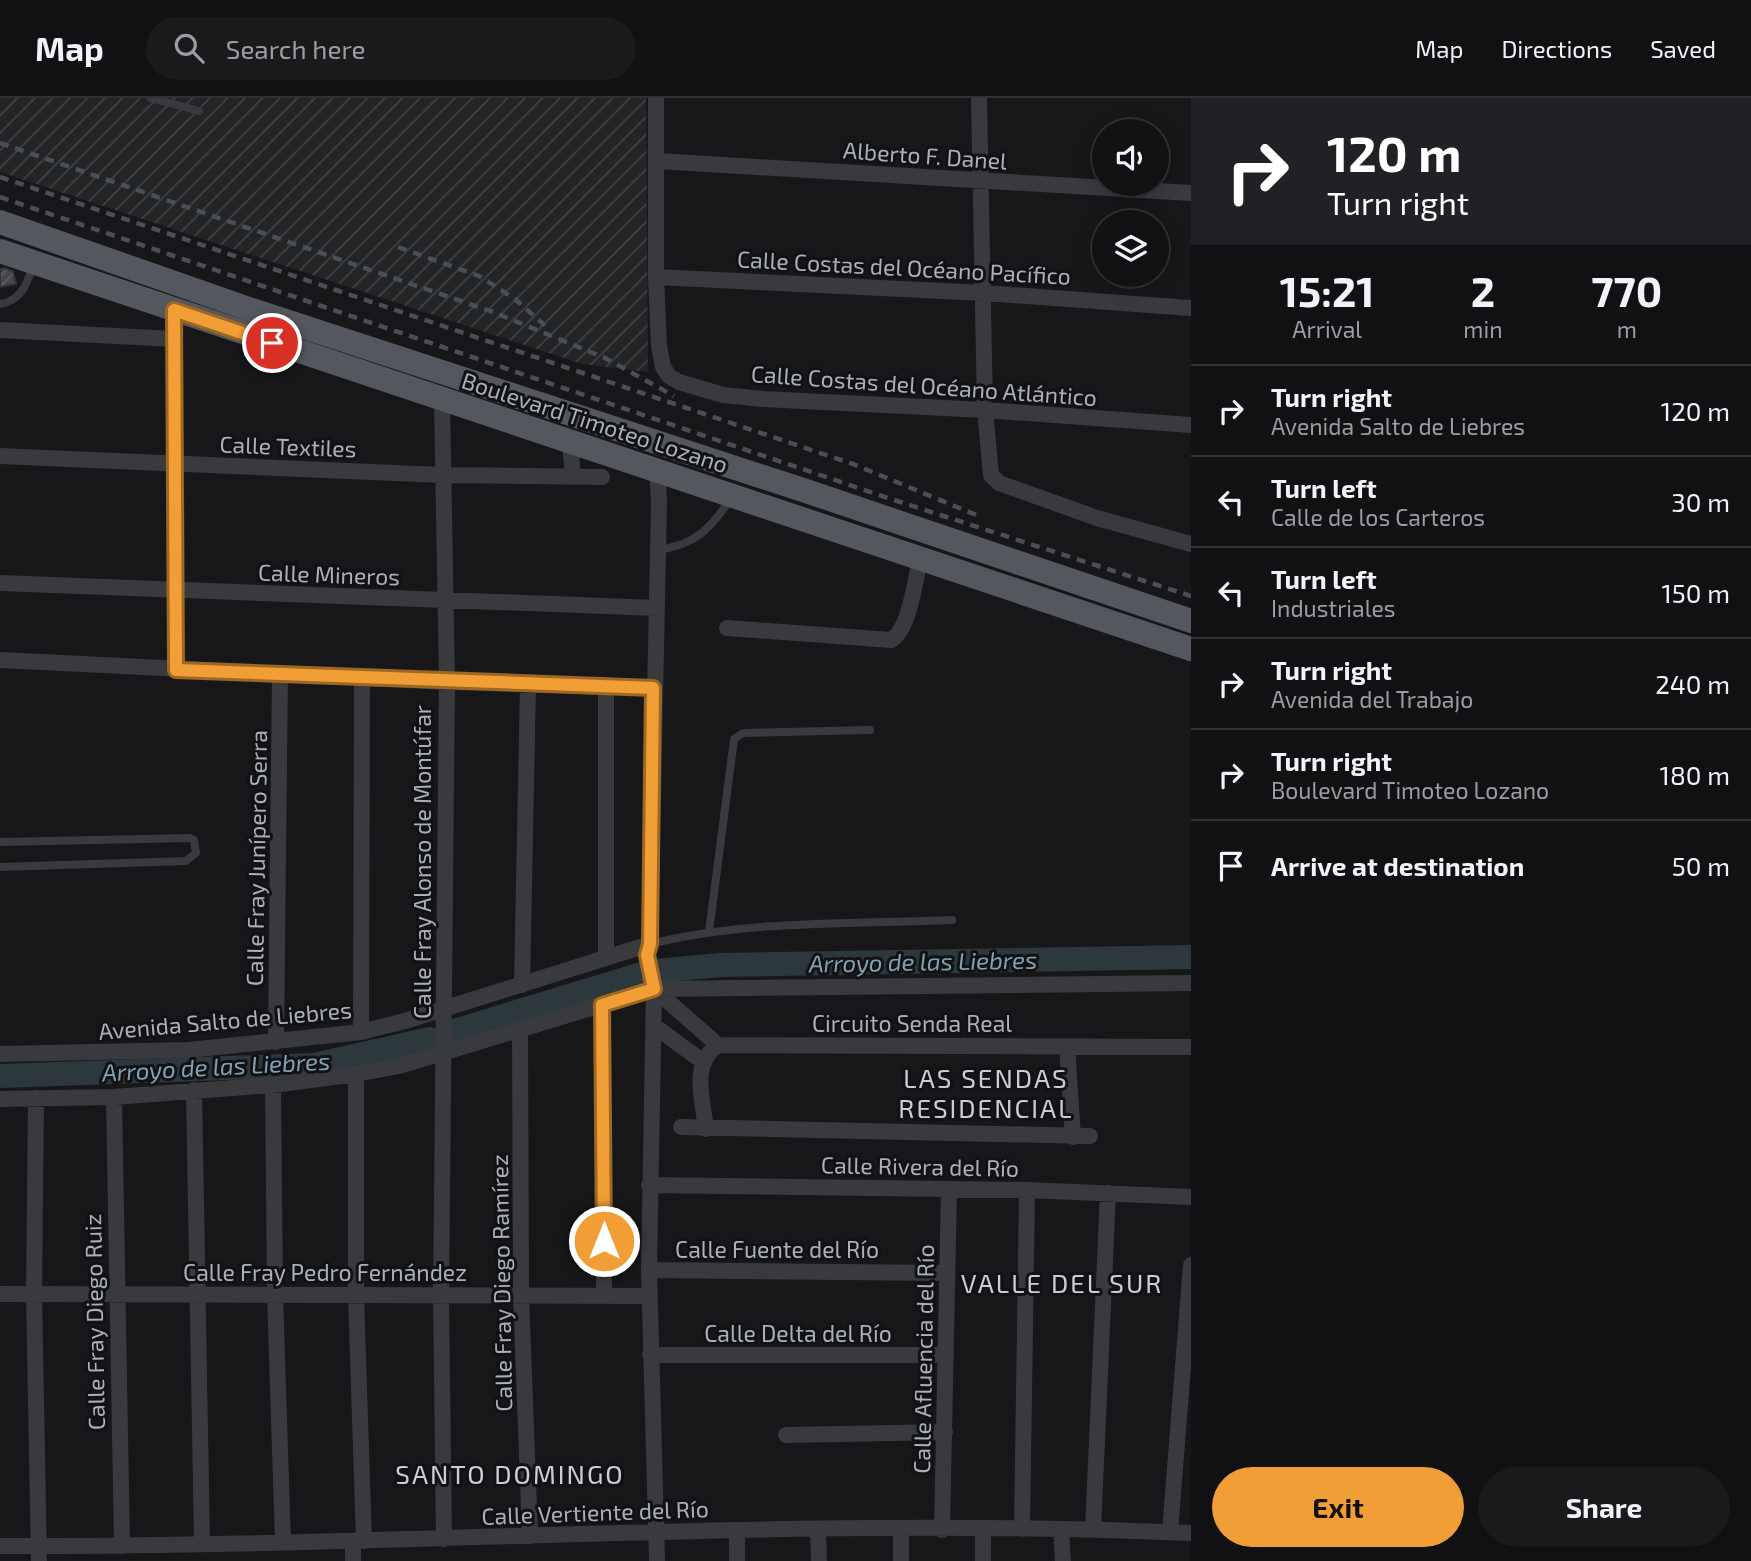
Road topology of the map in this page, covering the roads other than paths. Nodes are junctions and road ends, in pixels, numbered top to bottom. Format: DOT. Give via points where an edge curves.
graph roads {
  1 [pos="151,98"];
  2 [pos="656,98"];
  3 [pos="979,98"];
  4 [pos="199,111"];
  5 [pos="657,161"];
  6 [pos="982,182"];
  7 [pos="1191,193"];
  8 [pos="0,222"];
  9 [pos="0,251"];
  10 [pos="35,262"];
  11 [pos="656,277"];
  12 [pos="984,293"];
  13 [pos="0,304"];
  14 [pos="1191,308"];
  15 [pos="174,310"];
  16 [pos="0,330"];
  17 [pos="174,340"];
  18 [pos="442,401"];
  19 [pos="985,410"];
  20 [pos="1191,425"];
  21 [pos="570,442"];
  22 [pos="0,456"];
  23 [pos="173,464"];
  24 [pos="657,471"];
  25 [pos="442,475"];
  26 [pos="573,477"];
  27 [pos="601,477"];
  28 [pos="733,497"];
  29 [pos="1191,544"];
  30 [pos="658,550"];
  31 [pos="920,560"];
  32 [pos="0,583"];
  33 [pos="175,590"];
  34 [pos="446,602"];
  35 [pos="656,608"];
  36 [pos="1191,621"];
  37 [pos="727,628"];
  38 [pos="1191,649"];
  39 [pos="0,660"];
  40 [pos="176,670"];
  41 [pos="280,674"];
  42 [pos="362,677"];
  43 [pos="447,682"];
  44 [pos="528,685"];
  45 [pos="606,688"];
  46 [pos="653,688"];
  47 [pos="870,730"];
  48 [pos="0,842"];
  49 [pos="0,866"];
  50 [pos="952,920"];
  51 [pos="709,933"];
  52 [pos="649,949"];
  53 [pos="606,957"];
  54 [pos="1191,983"];
  55 [pos="522,985"];
  56 [pos="653,985"];
  57 [pos="602,1005"];
  58 [pos="444,1012"];
  59 [pos="653,1025"];
  60 [pos="520,1030"];
  61 [pos="361,1032"];
  62 [pos="276,1042"];
  63 [pos="718,1045"];
  64 [pos="1068,1046"];
  65 [pos="1191,1047"];
  66 [pos="444,1048"];
  67 [pos="0,1054"];
  68 [pos="702,1060"];
  69 [pos="356,1074"];
  70 [pos="273,1085"];
  71 [pos="194,1090"];
  72 [pos="114,1097"];
  73 [pos="0,1098"];
  74 [pos="36,1098"];
  75 [pos="681,1127"];
  76 [pos="706,1129"];
  77 [pos="1090,1136"];
  78 [pos="1073,1137"];
  79 [pos="649,1185"];
  80 [pos="948,1189"];
  81 [pos="1027,1190"];
  82 [pos="1108,1193"];
  83 [pos="1191,1197"];
  84 [pos="1191,1265"];
  85 [pos="649,1270"];
  86 [pos="946,1273"];
  87 [pos="116,1293"];
  88 [pos="0,1294"];
  89 [pos="34,1294"];
  90 [pos="275,1294"];
  91 [pos="521,1294"];
  92 [pos="604,1294"];
  93 [pos="197,1295"];
  94 [pos="356,1296"];
  95 [pos="649,1296"];
  96 [pos="441,1297"];
  97 [pos="650,1355"];
  98 [pos="946,1355"];
  99 [pos="945,1432"];
  100 [pos="786,1435"];
  101 [pos="1022,1529"];
  102 [pos="818,1530"];
  103 [pos="901,1530"];
  104 [pos="942,1530"];
  105 [pos="983,1530"];
  106 [pos="1061,1530"];
  107 [pos="1093,1530"];
  108 [pos="656,1531"];
  109 [pos="737,1531"];
  110 [pos="1170,1532"];
  111 [pos="1191,1533"];
  112 [pos="530,1536"];
  113 [pos="444,1539"];
  114 [pos="359,1541"];
  115 [pos="202,1544"];
  116 [pos="283,1544"];
  117 [pos="0,1546"];
  118 [pos="122,1546"];
  119 [pos="39,1553"];
  120 [pos="353,1561"];
  121 [pos="657,1561"];
  122 [pos="737,1561"];
  123 [pos="819,1561"];
  124 [pos="901,1561"];
  125 [pos="984,1561"];
  126 [pos="1062,1561"];
  1 -- 4 [label="lane"];
  2 -- 5 [label="street"];
  3 -- 6 [label="street"];
  5 -- 6 [label="street, Alberto F. Danel"];
  5 -- 11 [label="street"];
  6 -- 7 [label="street, Alberto F. Danel"];
  6 -- 12 [label="street"];
  8 -- 36 [label="main road, Boulevard Timoteo Lozano"];
  9 -- 10 [label="main road, Boulevard Timoteo Lozano"];
  10 -- 13 [label="lane" via="20,296"];
  10 -- 15 [label="main road, Boulevard Timoteo Lozano"];
  11 -- 12 [label="street, Calle Costas del Océano Pacífico"];
  11 -- 19 [label="street, Calle Costas del Océano Atlántico" via="663,367 679,382 723,395"];
  12 -- 14 [label="street, Calle Costas del Océano Pacífico"];
  12 -- 19 [label="street"];
  15 -- 17 [label="street"];
  15 -- 18 [label="main road, Boulevard Timoteo Lozano"];
  16 -- 17 [label="street"];
  17 -- 23 [label="street"];
  18 -- 21 [label="main road, Boulevard Timoteo Lozano"];
  18 -- 25 [label="street, Calle Fray Alonso de Montúfar"];
  19 -- 20 [label="street, Calle Costas del Océano Atlántico"];
  19 -- 29 [label="street" via="988,464 999,483"];
  21 -- 24 [label="main road, Boulevard Timoteo Lozano"];
  21 -- 26 [label="street"];
  22 -- 23 [label="street, Calle Textiles"];
  23 -- 25 [label="street, Calle Textiles"];
  23 -- 33 [label="street"];
  24 -- 28 [label="main road, Boulevard Timoteo Lozano"];
  24 -- 30 [label="street"];
  25 -- 26 [label="street, Calle Textiles"];
  25 -- 34 [label="street, Calle Fray Alonso de Montúfar"];
  26 -- 27 [label="street, Calle Textiles"];
  28 -- 30 [label="lane" via="696,539"];
  28 -- 31 [label="main road, Boulevard Timoteo Lozano"];
  30 -- 35 [label="street"];
  31 -- 37 [label="street" via="901,632 891,640"];
  31 -- 38 [label="main road, Boulevard Timoteo Lozano"];
  32 -- 33 [label="street, Calle Mineros"];
  33 -- 34 [label="street, Calle Mineros"];
  33 -- 40 [label="street"];
  34 -- 35 [label="street, Calle Mineros"];
  34 -- 43 [label="street, Calle Fray Alonso de Montúfar"];
  35 -- 46 [label="street"];
  39 -- 40 [label="street"];
  40 -- 41 [label="street"];
  41 -- 42 [label="street"];
  41 -- 62 [label="street, Calle Fray Junípero Serra"];
  42 -- 43 [label="street"];
  42 -- 61 [label="street"];
  43 -- 44 [label="street"];
  43 -- 58 [label="street, Calle Fray Alonso de Montúfar"];
  44 -- 45 [label="street"];
  44 -- 55 [label="street"];
  45 -- 46 [label="street"];
  45 -- 53 [label="street"];
  46 -- 52 [label="street"];
  47 -- 51 [label="lane" via="743,733 734,739"];
  48 -- 49 [label="lane" via="190,838 196,853 186,861"];
  50 -- 51 [label="lane"];
  51 -- 52 [label="lane"];
  52 -- 53 [label="street, Avenida Salto de Liebres"];
  52 -- 56 [label="street"];
  53 -- 55 [label="street, Avenida Salto de Liebres"];
  54 -- 56 [label="street"];
  55 -- 58 [label="street, Avenida Salto de Liebres"];
  56 -- 57 [label="street"];
  56 -- 59 [label="street"];
  56 -- 63 [label="street"];
  57 -- 60 [label="street"];
  57 -- 92 [label="street"];
  58 -- 61 [label="street, Avenida Salto de Liebres"];
  58 -- 66 [label="street, Calle Fray Alonso de Montúfar"];
  59 -- 68 [label="street"];
  59 -- 79 [label="street"];
  60 -- 66 [label="street"];
  60 -- 91 [label="street, Calle Fray Diego Ramírez"];
  61 -- 62 [label="street, Avenida Salto de Liebres"];
  62 -- 67 [label="street, Avenida Salto de Liebres" via="149,1052"];
  63 -- 64 [label="street, Circuito Senda Real"];
  63 -- 68 [label="street"];
  64 -- 65 [label="street, Circuito Senda Real"];
  64 -- 78 [label="street"];
  66 -- 69 [label="street" via="400,1066"];
  66 -- 96 [label="street, Calle Fray Alonso de Montúfar"];
  68 -- 76 [label="street"];
  69 -- 70 [label="street"];
  69 -- 94 [label="street"];
  70 -- 71 [label="street"];
  70 -- 90 [label="street"];
  71 -- 72 [label="street"];
  71 -- 93 [label="street"];
  72 -- 74 [label="street"];
  72 -- 87 [label="street, Calle Fray Diego Ruiz"];
  73 -- 74 [label="street"];
  74 -- 89 [label="street"];
  75 -- 76 [label="street"];
  76 -- 78 [label="street"];
  77 -- 78 [label="street"];
  79 -- 80 [label="street, Calle Rivera del Río"];
  79 -- 85 [label="street"];
  80 -- 81 [label="street, Calle Rivera del Río"];
  80 -- 86 [label="street, Calle Afluencia del Río"];
  81 -- 82 [label="street, Calle Rivera del Río"];
  81 -- 101 [label="street"];
  82 -- 83 [label="street, Calle Rivera del Río"];
  82 -- 107 [label="street"];
  84 -- 110 [label="street"];
  85 -- 86 [label="street, Calle Fuente del Río"];
  85 -- 95 [label="street"];
  86 -- 98 [label="street, Calle Afluencia del Río"];
  87 -- 89 [label="street, Calle Fray Pedro Fernández"];
  87 -- 93 [label="street, Calle Fray Pedro Fernández"];
  87 -- 118 [label="street, Calle Fray Diego Ruiz"];
  88 -- 89 [label="street, Calle Fray Pedro Fernández"];
  89 -- 119 [label="street"];
  90 -- 93 [label="street, Calle Fray Pedro Fernández"];
  90 -- 94 [label="street, Calle Fray Pedro Fernández"];
  90 -- 116 [label="street"];
  91 -- 92 [label="street, Calle Fray Pedro Fernández"];
  91 -- 96 [label="street, Calle Fray Pedro Fernández"];
  91 -- 112 [label="street, Calle Fray Diego Ramírez"];
  92 -- 95 [label="street, Calle Fray Pedro Fernández"];
  93 -- 115 [label="street"];
  94 -- 96 [label="street, Calle Fray Pedro Fernández"];
  94 -- 114 [label="street"];
  95 -- 97 [label="street"];
  96 -- 113 [label="street, Calle Fray Alonso de Montúfar"];
  97 -- 98 [label="street, Calle Delta del Río"];
  97 -- 108 [label="street"];
  98 -- 99 [label="street, Calle Afluencia del Río"];
  99 -- 100 [label="street"];
  99 -- 104 [label="street, Calle Afluencia del Río"];
  101 -- 105 [label="street, Calle Vertiente del Río"];
  101 -- 106 [label="street, Calle Vertiente del Río"];
  102 -- 103 [label="street, Calle Vertiente del Río"];
  102 -- 109 [label="street, Calle Vertiente del Río"];
  102 -- 123 [label="street"];
  103 -- 104 [label="street, Calle Vertiente del Río"];
  103 -- 124 [label="street"];
  104 -- 105 [label="street, Calle Vertiente del Río"];
  105 -- 125 [label="street"];
  106 -- 107 [label="street, Calle Vertiente del Río"];
  106 -- 126 [label="street"];
  107 -- 110 [label="street, Calle Vertiente del Río"];
  108 -- 109 [label="street, Calle Vertiente del Río"];
  108 -- 112 [label="street, Calle Vertiente del Río"];
  108 -- 121 [label="street"];
  109 -- 122 [label="street"];
  110 -- 111 [label="street, Calle Vertiente del Río"];
  112 -- 113 [label="street, Calle Vertiente del Río"];
  113 -- 114 [label="street, Calle Vertiente del Río"];
  114 -- 116 [label="street, Calle Vertiente del Río"];
  114 -- 120 [label="street"];
  115 -- 116 [label="street, Calle Vertiente del Río"];
  115 -- 118 [label="street, Calle Vertiente del Río"];
  117 -- 119 [label="street, Calle Vertiente del Río"];
  118 -- 119 [label="street, Calle Vertiente del Río"];
}
